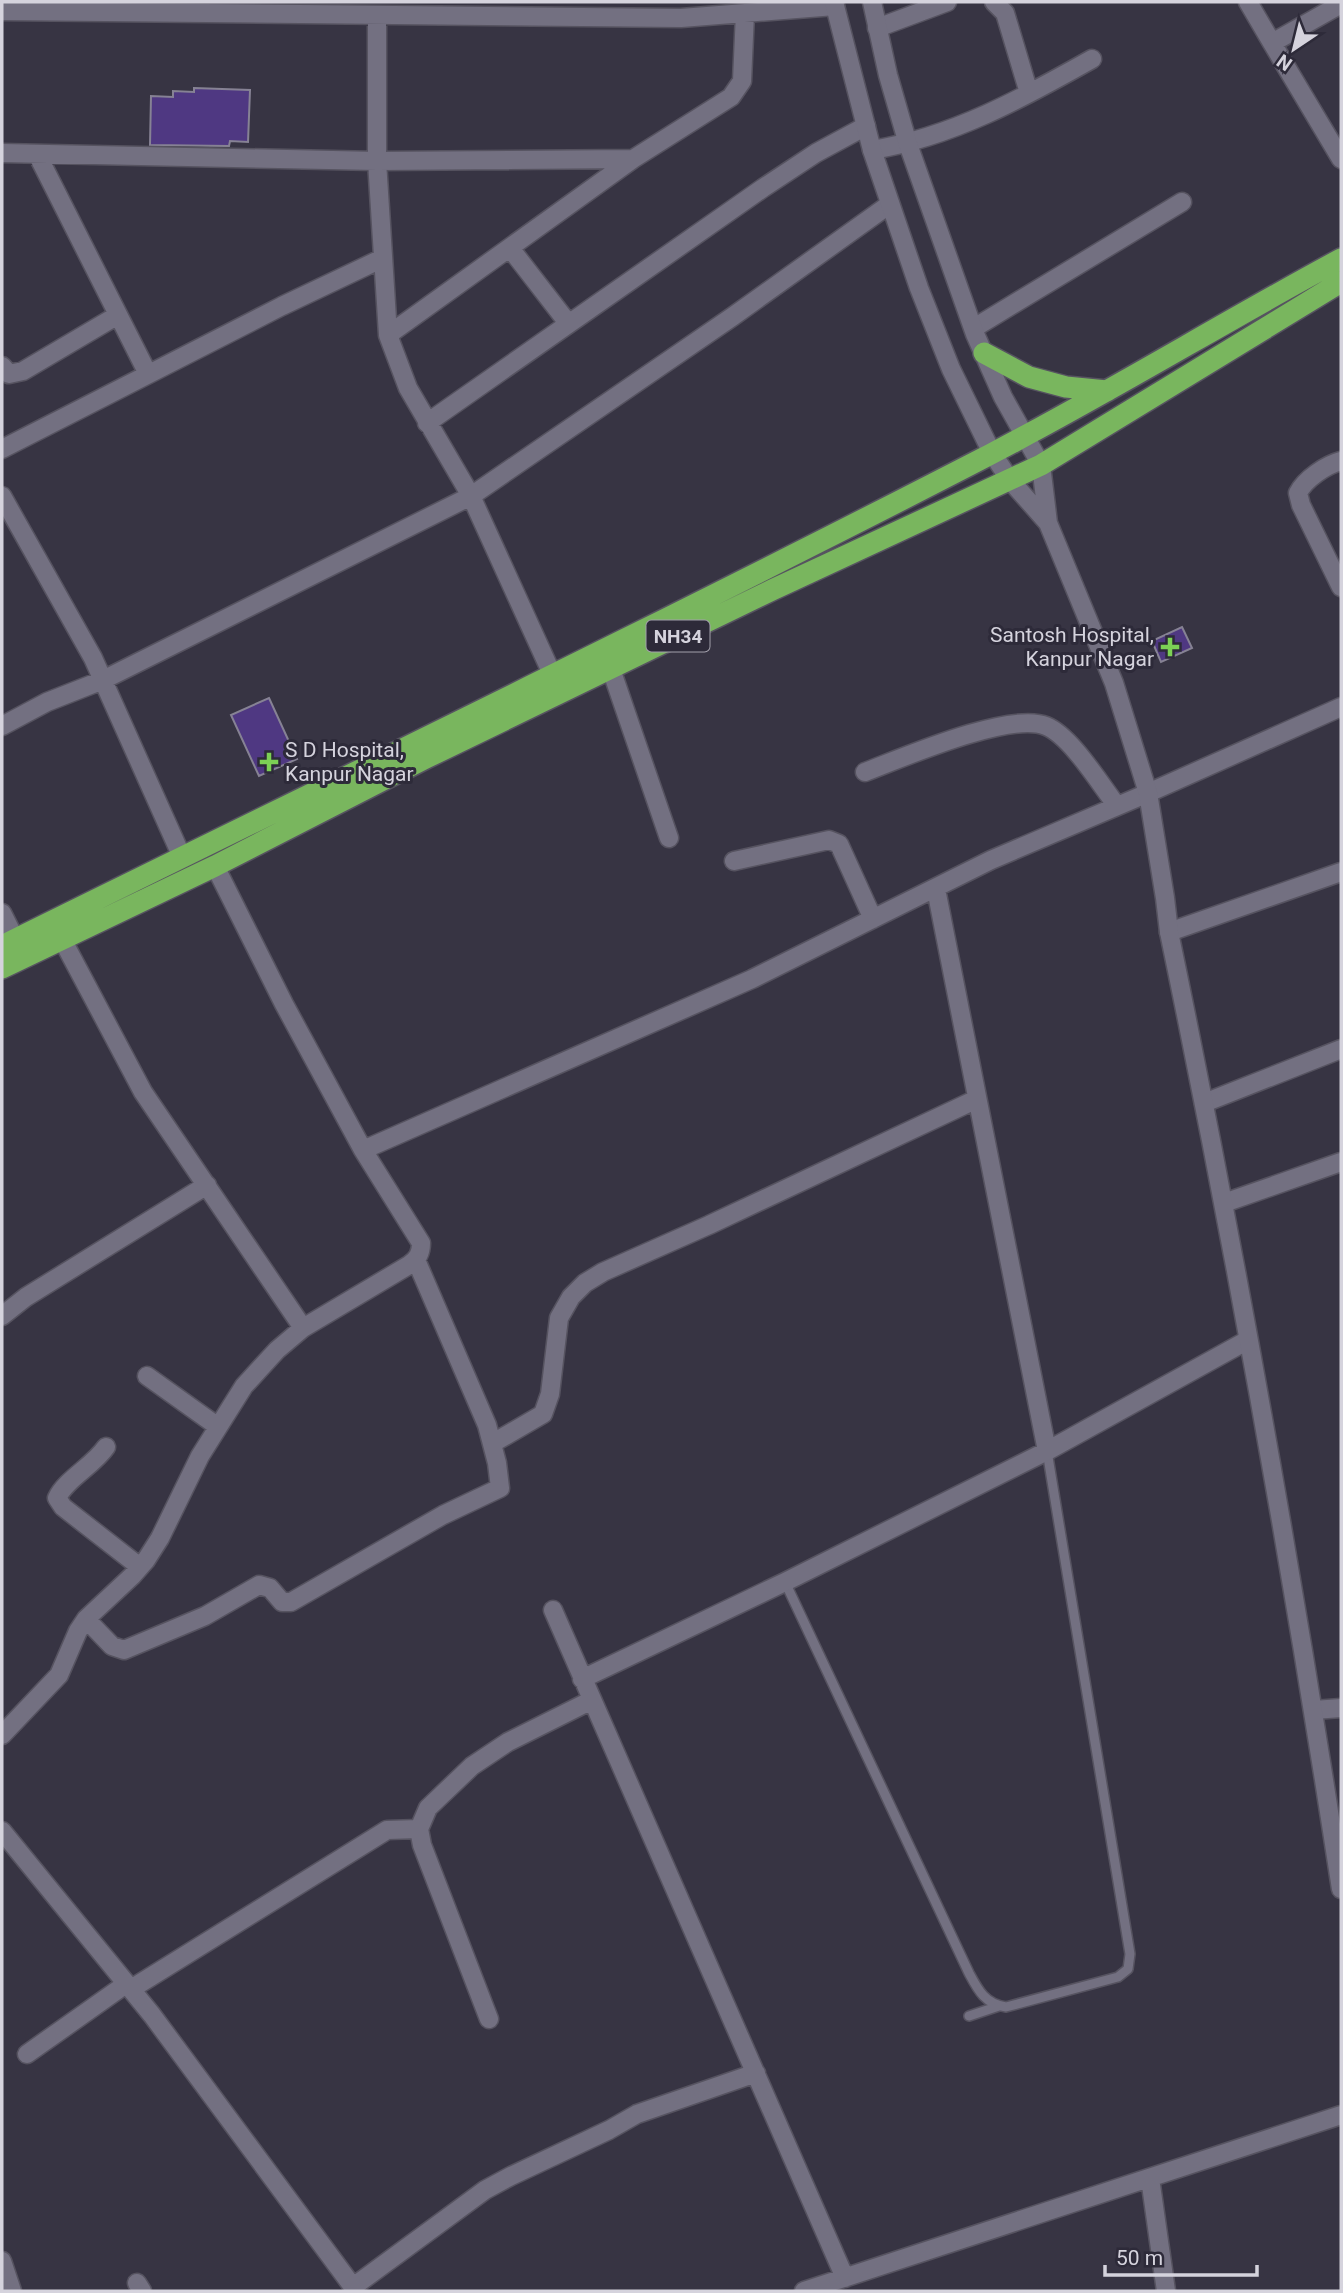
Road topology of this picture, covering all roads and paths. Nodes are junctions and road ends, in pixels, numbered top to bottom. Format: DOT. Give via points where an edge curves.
graph roads {
  1 [pos="872,2"];
  2 [pos="947,2"];
  3 [pos="994,2"];
  4 [pos="1248,2"];
  5 [pos="835,4"];
  6 [pos="1341,4"];
  7 [pos="47,7"];
  8 [pos="537,9"];
  9 [pos="680,10"];
  10 [pos="2,11"];
  11 [pos="383,11"];
  12 [pos="745,13"];
  13 [pos="877,28"];
  14 [pos="1272,43"];
  15 [pos="1092,59"];
  16 [pos="1029,93"];
  17 [pos="866,126"];
  18 [pos="908,144"];
  19 [pos="872,150"];
  20 [pos="2,153"];
  21 [pos="37,153"];
  22 [pos="633,159"];
  23 [pos="1341,159"];
  24 [pos="377,160"];
  25 [pos="1182,202"];
  26 [pos="890,204"];
  27 [pos="510,247"];
  28 [pos="383,258"];
  29 [pos="1340,262"];
  30 [pos="1341,282"];
  31 [pos="118,315"];
  32 [pos="568,323"];
  33 [pos="974,328"];
  34 [pos="388,335"];
  35 [pos="984,353"];
  36 [pos="2,366"];
  37 [pos="148,374"];
  38 [pos="1107,391"];
  39 [pos="427,423"];
  40 [pos="1024,436"];
  41 [pos="2,449"];
  42 [pos="992,453"];
  43 [pos="1341,461"];
  44 [pos="1041,466"];
  45 [pos="1010,480"];
  46 [pos="2,496"];
  47 [pos="471,496"];
  48 [pos="1048,523"];
  49 [pos="1341,587"];
  50 [pos="611,669"];
  51 [pos="552,674"];
  52 [pos="103,680"];
  53 [pos="1341,707"];
  54 [pos="2,726"];
  55 [pos="865,772"];
  56 [pos="1148,793"];
  57 [pos="1117,806"];
  58 [pos="669,838"];
  59 [pos="182,857"];
  60 [pos="734,861"];
  61 [pos="215,866"];
  62 [pos="1341,872"];
  63 [pos="936,889"];
  64 [pos="2,913"];
  65 [pos="873,919"];
  66 [pos="1168,932"];
  67 [pos="62,939"];
  68 [pos="8,942"];
  69 [pos="2,968"];
  70 [pos="1341,1049"];
  71 [pos="976,1099"];
  72 [pos="1204,1104"];
  73 [pos="363,1150"];
  74 [pos="1341,1162"];
  75 [pos="207,1185"];
  76 [pos="1224,1203"];
  77 [pos="416,1260"];
  78 [pos="2,1316"];
  79 [pos="303,1328"];
  80 [pos="1248,1340"];
  81 [pos="147,1376"];
  82 [pos="217,1426"];
  83 [pos="493,1443"];
  84 [pos="106,1447"];
  85 [pos="1047,1451"];
  86 [pos="140,1567"];
  87 [pos="785,1582"];
  88 [pos="553,1610"];
  89 [pos="86,1619"];
  90 [pos="582,1679"];
  91 [pos="592,1700"];
  92 [pos="1341,1708"];
  93 [pos="1314,1710"];
  94 [pos="2,1735"];
  95 [pos="419,1829"];
  96 [pos="2,1831"];
  97 [pos="1341,1889"];
  98 [pos="129,1987"];
  99 [pos="999,2006"];
  100 [pos="969,2016"];
  101 [pos="489,2019"];
  102 [pos="27,2054"];
  103 [pos="755,2073"];
  104 [pos="1341,2115"];
  105 [pos="1150,2178"];
  106 [pos="2,2261"];
  107 [pos="845,2278"];
  108 [pos="354,2289"];
  109 [pos="12,2291"];
  110 [pos="804,2291"];
  111 [pos="1166,2291"];
  1 -- 13 [label="street"];
  2 -- 13 [label="street"];
  3 -- 16 [label="street" via="1005,13"];
  4 -- 14 [label="street"];
  5 -- 12 [label="street"];
  5 -- 17 [label="street"];
  6 -- 14 [label="street"];
  7 -- 10 [label="street"];
  7 -- 11 [label="street"];
  8 -- 9 [label="street"];
  8 -- 11 [label="street"];
  9 -- 12 [label="street"];
  11 -- 24 [label="street"];
  12 -- 22 [label="street" via="742,81 732,97"];
  13 -- 18 [label="street"];
  14 -- 23 [label="street"];
  15 -- 16 [label="street"];
  16 -- 18 [label="street" via="956,128"];
  17 -- 19 [label="street"];
  17 -- 32 [label="street" via="805,160"];
  18 -- 19 [label="street"];
  18 -- 33 [label="street"];
  19 -- 26 [label="street"];
  20 -- 21 [label="street"];
  21 -- 24 [label="street"];
  21 -- 31 [label="street"];
  22 -- 24 [label="street"];
  22 -- 27 [label="street"];
  24 -- 28 [label="street"];
  25 -- 33 [label="street"];
  26 -- 42 [label="street" via="951,369"];
  26 -- 47 [label="street"];
  27 -- 32 [label="street"];
  27 -- 34 [label="street"];
  28 -- 34 [label="street"];
  28 -- 37 [label="street"];
  29 -- 38 [label="highway, NH34"];
  30 -- 44 [label="highway, NH34"];
  31 -- 36 [label="street" via="23,371 9,374"];
  31 -- 37 [label="street"];
  32 -- 39 [label="street"];
  33 -- 35 [label="street"];
  34 -- 39 [label="street"];
  35 -- 38 [label="highway" via="1029,377"];
  35 -- 40 [label="street"];
  37 -- 41 [label="street"];
  38 -- 40 [label="highway, NH34"];
  39 -- 47 [label="street"];
  40 -- 42 [label="highway, NH34"];
  40 -- 44 [label="street"];
  42 -- 45 [label="street"];
  42 -- 51 [label="highway, NH34"];
  43 -- 49 [label="street" via="1298,493"];
  44 -- 45 [label="highway, NH34"];
  44 -- 48 [label="street"];
  45 -- 48 [label="street"];
  45 -- 50 [label="highway, NH34"];
  46 -- 52 [label="street"];
  47 -- 51 [label="street"];
  47 -- 52 [label="street"];
  48 -- 56 [label="street" via="1114,683"];
  50 -- 58 [label="street"];
  50 -- 61 [label="highway, NH34"];
  51 -- 59 [label="highway, NH34"];
  52 -- 54 [label="street"];
  52 -- 59 [label="street"];
  53 -- 56 [label="street"];
  55 -- 57 [label="street" via="997,726 1045,725 1070,744"];
  56 -- 57 [label="street"];
  56 -- 66 [label="street"];
  57 -- 63 [label="street"];
  59 -- 68 [label="highway, NH34"];
  60 -- 65 [label="street" via="829,841 839,844"];
  61 -- 67 [label="highway, NH34"];
  61 -- 73 [label="street"];
  62 -- 66 [label="street"];
  63 -- 65 [label="street"];
  63 -- 71 [label="street"];
  64 -- 68 [label="street"];
  65 -- 73 [label="street" via="752,979"];
  66 -- 72 [label="street"];
  67 -- 69 [label="highway, NH34"];
  67 -- 75 [label="street" via="143,1092"];
  70 -- 72 [label="street"];
  71 -- 83 [label="street" via="585,1283 559,1318 550,1394 543,1414"];
  71 -- 85 [label="street"];
  72 -- 76 [label="street"];
  73 -- 77 [label="street" via="421,1243"];
  74 -- 76 [label="street"];
  75 -- 78 [label="street"];
  75 -- 79 [label="street"];
  76 -- 80 [label="street"];
  77 -- 79 [label="street"];
  77 -- 83 [label="street"];
  79 -- 82 [label="street" via="244,1386"];
  80 -- 85 [label="street"];
  80 -- 93 [label="street"];
  81 -- 82 [label="street"];
  82 -- 86 [label="street" via="160,1538"];
  83 -- 89 [label="street" via="500,1488 291,1602 282,1602 270,1588 259,1585 205,1616 124,1650 112,1646"];
  84 -- 86 [label="street" via="57,1498"];
  85 -- 87 [label="street"];
  85 -- 99 [label="lane" via="1131,1962 1118,1977"];
  86 -- 89 [label="street"];
  87 -- 90 [label="street"];
  87 -- 99 [label="lane" via="969,1973 982,1996"];
  88 -- 90 [label="street"];
  89 -- 94 [label="street" via="59,1675"];
  90 -- 91 [label="street"];
  91 -- 95 [label="street" via="482,1758 433,1802"];
  91 -- 103 [label="street"];
  92 -- 93 [label="street"];
  93 -- 97 [label="street"];
  95 -- 98 [label="street" via="387,1830"];
  95 -- 101 [label="street"];
  96 -- 98 [label="street"];
  98 -- 102 [label="street"];
  98 -- 108 [label="street"];
  99 -- 100 [label="lane"];
  103 -- 107 [label="street"];
  103 -- 108 [label="street" via="637,2114 485,2190"];
  104 -- 105 [label="street"];
  105 -- 107 [label="street"];
  105 -- 111 [label="street"];
  106 -- 109 [label="street"];
  107 -- 110 [label="street"];
}
